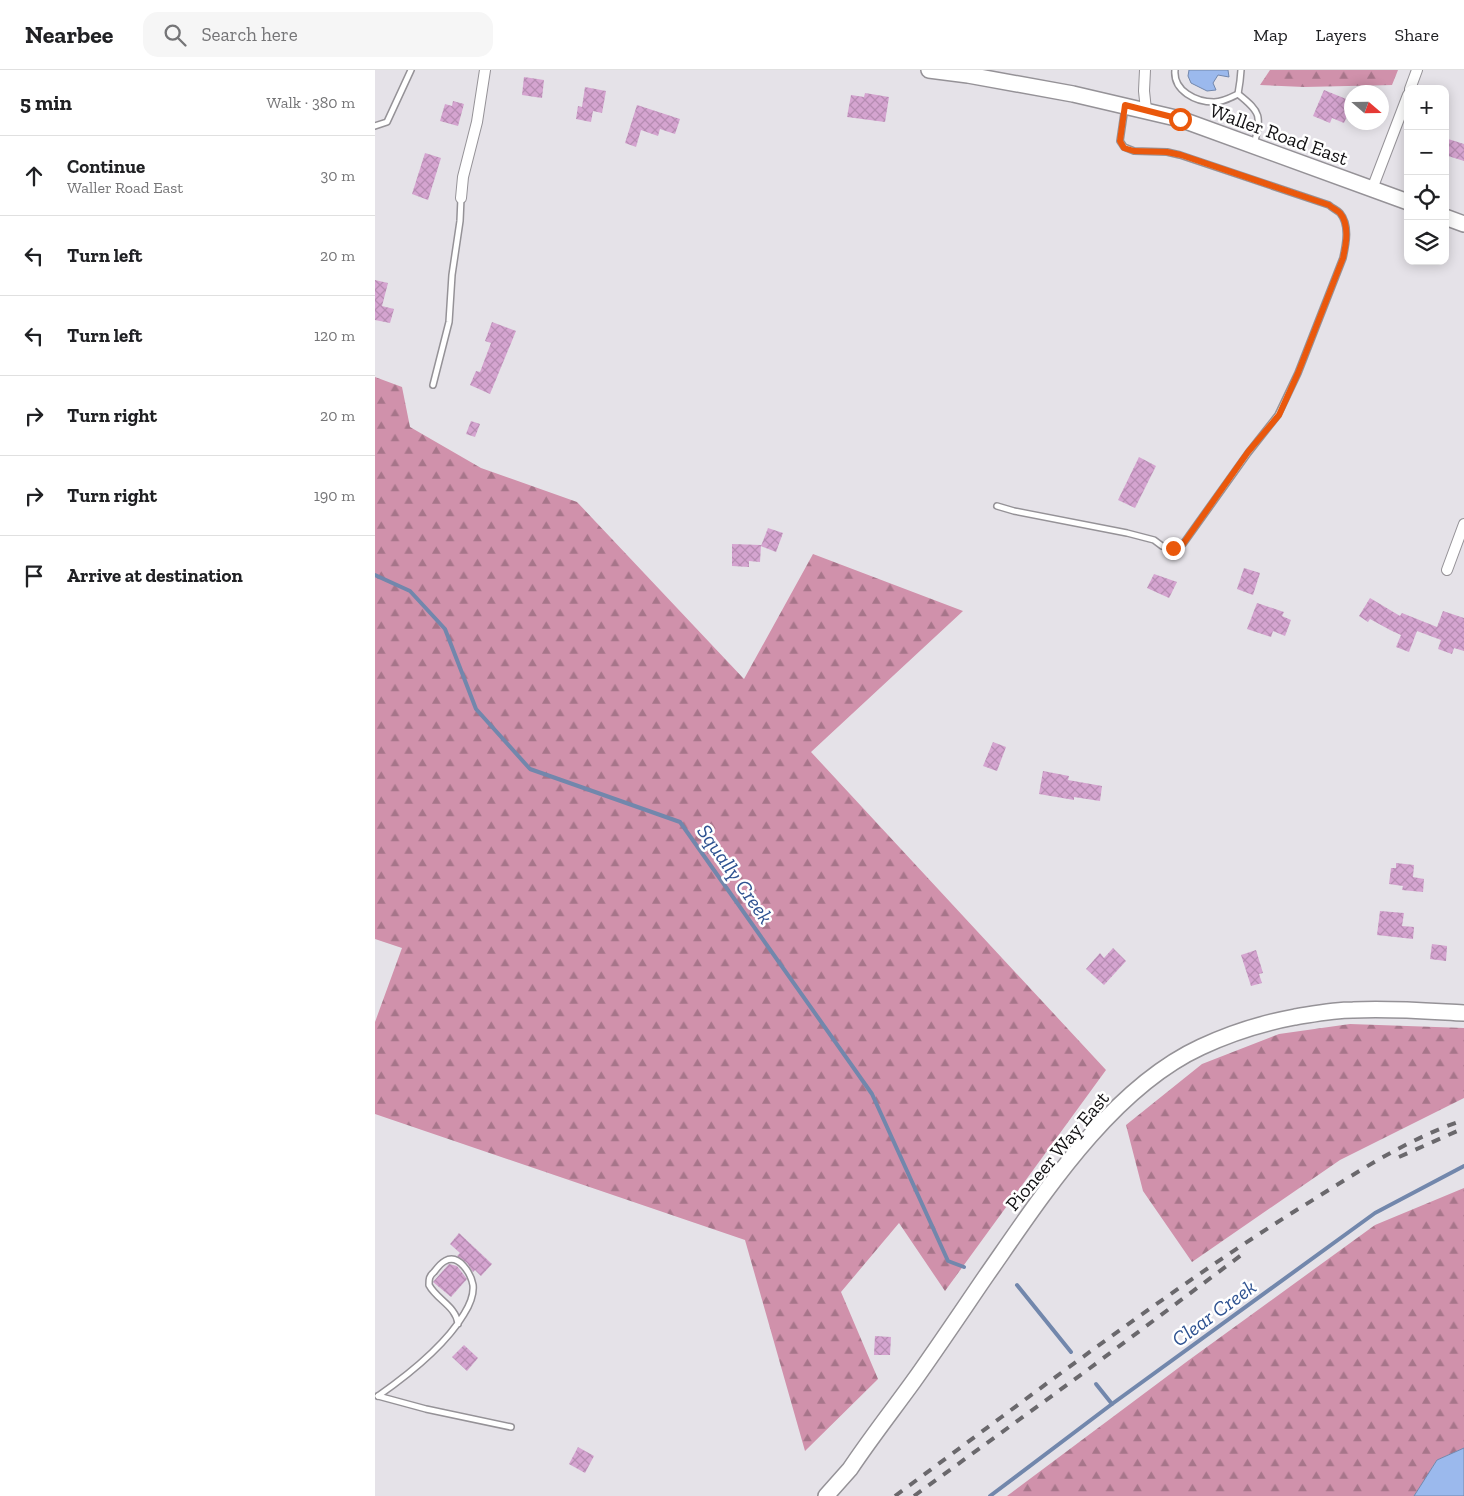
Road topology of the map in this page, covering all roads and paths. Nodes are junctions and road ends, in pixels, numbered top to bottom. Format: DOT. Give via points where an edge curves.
graph roads {
  1 [pos="411,70"];
  2 [pos="485,70"];
  3 [pos="929,70"];
  4 [pos="1145,70"];
  5 [pos="1175,70"];
  6 [pos="1241,70"];
  7 [pos="1417,70"];
  8 [pos="1411,85"];
  9 [pos="1237,94"];
  10 [pos="1125,105"];
  11 [pos="1404,105"];
  12 [pos="1146,110"];
  13 [pos="375,126"];
  14 [pos="1253,145"];
  15 [pos="1372,189"];
  16 [pos="461,198"];
  17 [pos="1404,201"];
  18 [pos="1449,218"];
  19 [pos="1464,224"];
  20 [pos="433,385"];
  21 [pos="997,506"];
  22 [pos="1464,524"];
  23 [pos="1447,570"];
  24 [pos="1464,1013"];
  25 [pos="457,1324"];
  26 [pos="377,1396"];
  27 [pos="511,1427"];
  28 [pos="825,1496"];
  1 -- 13 [label="lane" via="387,122"];
  2 -- 16 [label="street"];
  3 -- 10 [label="main road, Waller Road East"];
  4 -- 12 [label="street" via="1143,91"];
  5 -- 9 [label="lane" via="1176,79 1187,95 1215,102"];
  6 -- 9 [label="lane"];
  7 -- 8 [label="street"];
  9 -- 14 [label="lane" via="1253,106 1258,115"];
  10 -- 12 [label="main road, Waller Road East"];
  10 -- 21 [label="lane" via="1120,141 1124,148 1181,155 1329,205 1340,213 1346,232 1343,258 1282,409 1183,544 1173,548 1162,546 1127,533"];
  11 -- 15 [label="street"];
  12 -- 14 [label="main road, Waller Road East"];
  14 -- 15 [label="main road, Waller Road East"];
  15 -- 17 [label="main road, Waller Road East"];
  16 -- 20 [label="lane" via="449,322"];
  18 -- 19 [label="main road"];
  22 -- 23 [label="street"];
  24 -- 28 [label="main road, Pioneer Way East" via="1351,1010 1271,1022 1199,1048 1148,1081 1119,1106 1071,1160 850,1469"];
  25 -- 25 [label="lane" via="469,1304 473,1285 463,1265 451,1259 431,1275 429,1285 452,1310"];
  25 -- 26 [label="lane" via="394,1385"];
  26 -- 27 [label="lane"];
}
